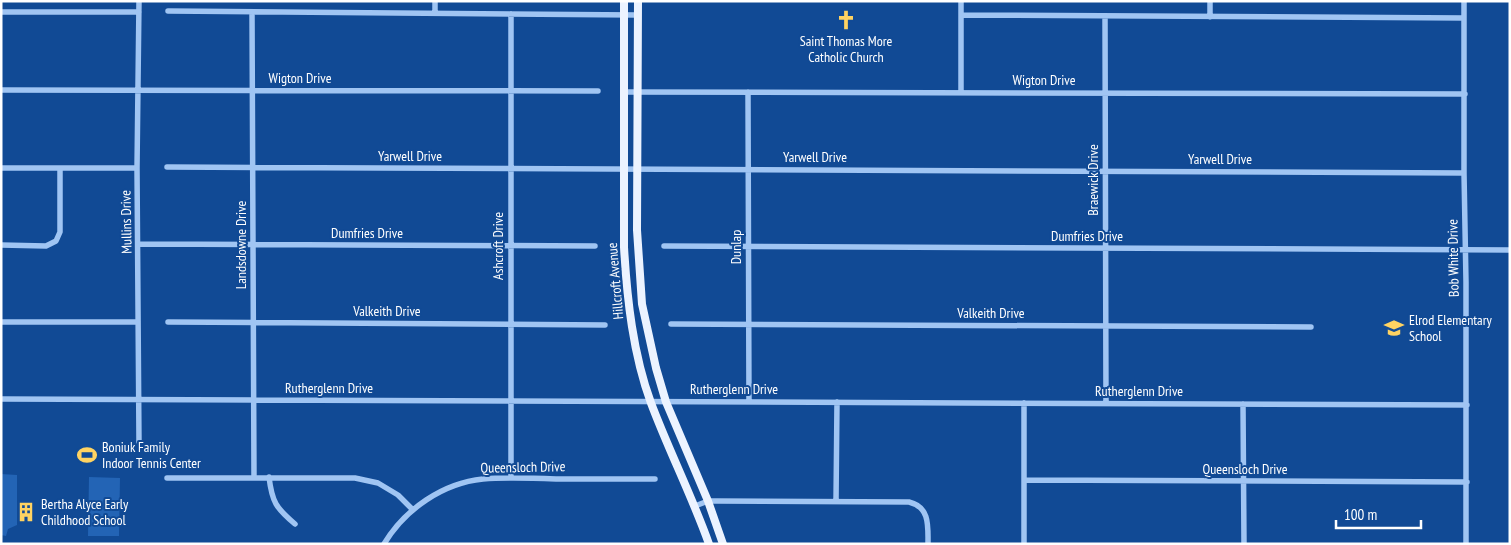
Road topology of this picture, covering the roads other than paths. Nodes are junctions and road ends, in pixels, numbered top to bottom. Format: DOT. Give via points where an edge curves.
graph roads {
  1 [pos="139,1"];
  2 [pos="435,1"];
  3 [pos="624,1"];
  4 [pos="638,1"];
  5 [pos="961,1"];
  6 [pos="1210,1"];
  7 [pos="1464,1"];
  8 [pos="168,11"];
  9 [pos="1,12"];
  10 [pos="139,12"];
  11 [pos="252,12"];
  12 [pos="435,13"];
  13 [pos="511,14"];
  14 [pos="624,15"];
  15 [pos="637,15"];
  16 [pos="961,15"];
  17 [pos="1105,16"];
  18 [pos="1210,17"];
  19 [pos="1464,18"];
  20 [pos="1,90"];
  21 [pos="139,90"];
  22 [pos="252,90"];
  23 [pos="511,91"];
  24 [pos="598,92"];
  25 [pos="624,92"];
  26 [pos="638,92"];
  27 [pos="748,92"];
  28 [pos="961,93"];
  29 [pos="1106,93"];
  30 [pos="1465,94"];
  31 [pos="167,167"];
  32 [pos="1,168"];
  33 [pos="60,168"];
  34 [pos="138,168"];
  35 [pos="253,168"];
  36 [pos="511,169"];
  37 [pos="623,169"];
  38 [pos="638,169"];
  39 [pos="748,170"];
  40 [pos="1106,171"];
  41 [pos="1464,173"];
  42 [pos="138,244"];
  43 [pos="253,244"];
  44 [pos="1,245"];
  45 [pos="511,246"];
  46 [pos="595,246"];
  47 [pos="664,246"];
  48 [pos="748,246"];
  49 [pos="1106,249"];
  50 [pos="1510,250"];
  51 [pos="1466,251"];
  52 [pos="1,322"];
  53 [pos="138,322"];
  54 [pos="168,322"];
  55 [pos="254,323"];
  56 [pos="671,324"];
  57 [pos="511,325"];
  58 [pos="605,325"];
  59 [pos="748,325"];
  60 [pos="1106,326"];
  61 [pos="1311,327"];
  62 [pos="1,399"];
  63 [pos="139,400"];
  64 [pos="254,400"];
  65 [pos="511,402"];
  66 [pos="651,402"];
  67 [pos="666,402"];
  68 [pos="749,402"];
  69 [pos="837,402"];
  70 [pos="1024,403"];
  71 [pos="1106,403"];
  72 [pos="1243,404"];
  73 [pos="1466,405"];
  74 [pos="139,442"];
  75 [pos="254,477"];
  76 [pos="269,477"];
  77 [pos="167,478"];
  78 [pos="511,478"];
  79 [pos="655,479"];
  80 [pos="1024,480"];
  81 [pos="1243,482"];
  82 [pos="1467,482"];
  83 [pos="708,501"];
  84 [pos="836,501"];
  85 [pos="695,506"];
  86 [pos="413,510"];
  87 [pos="294,524"];
  88 [pos="384,544"];
  89 [pos="709,544"];
  90 [pos="723,544"];
  91 [pos="928,544"];
  92 [pos="1024,544"];
  93 [pos="1244,544"];
  94 [pos="1466,544"];
  1 -- 10 [label="street, Mullins Drive"];
  2 -- 12 [label="street"];
  3 -- 14 [label="main road, Hillcroft Avenue"];
  4 -- 15 [label="main road, Hillcroft Avenue"];
  5 -- 16 [label="street"];
  6 -- 18 [label="street"];
  7 -- 19 [label="street, Bob White Drive"];
  8 -- 11 [label="street"];
  9 -- 10 [label="street"];
  10 -- 21 [label="street, Mullins Drive"];
  11 -- 12 [label="street"];
  11 -- 22 [label="street, Landsdowne Drive"];
  12 -- 13 [label="street"];
  13 -- 14 [label="street"];
  13 -- 23 [label="street, Ashcroft Drive"];
  14 -- 15 [label="street"];
  14 -- 25 [label="main road, Hillcroft Avenue"];
  15 -- 26 [label="main road, Hillcroft Avenue"];
  16 -- 17 [label="street"];
  16 -- 28 [label="street"];
  17 -- 18 [label="street"];
  17 -- 29 [label="street, Braewick Drive"];
  18 -- 19 [label="street"];
  19 -- 30 [label="street, Bob White Drive"];
  20 -- 21 [label="street, Wigton Drive"];
  21 -- 22 [label="street, Wigton Drive"];
  21 -- 34 [label="street, Mullins Drive"];
  22 -- 23 [label="street, Wigton Drive"];
  22 -- 35 [label="street, Landsdowne Drive"];
  23 -- 24 [label="street, Wigton Drive"];
  23 -- 36 [label="street, Ashcroft Drive"];
  25 -- 26 [label="street, Wigton Drive"];
  25 -- 37 [label="main road, Hillcroft Avenue"];
  26 -- 27 [label="street, Wigton Drive"];
  26 -- 38 [label="main road, Hillcroft Avenue"];
  27 -- 28 [label="street, Wigton Drive"];
  27 -- 39 [label="street, Dunlap"];
  28 -- 29 [label="street, Wigton Drive"];
  29 -- 30 [label="street, Wigton Drive"];
  29 -- 40 [label="street, Braewick Drive"];
  30 -- 41 [label="street, Bob White Drive"];
  31 -- 35 [label="street, Yarwell Drive"];
  32 -- 33 [label="street"];
  33 -- 34 [label="street"];
  33 -- 44 [label="street" via="60,232 56,242 46,246"];
  34 -- 42 [label="street, Mullins Drive"];
  35 -- 36 [label="street, Yarwell Drive"];
  35 -- 43 [label="street, Landsdowne Drive"];
  36 -- 37 [label="street, Yarwell Drive"];
  36 -- 45 [label="street, Ashcroft Drive"];
  37 -- 38 [label="street, Yarwell Drive"];
  37 -- 66 [label="main road, Hillcroft Avenue" via="626,285 633,330"];
  38 -- 39 [label="street, Yarwell Drive"];
  38 -- 67 [label="main road, Hillcroft Avenue" via="642,304"];
  39 -- 40 [label="street, Yarwell Drive"];
  39 -- 48 [label="street, Dunlap"];
  40 -- 41 [label="street, Yarwell Drive"];
  40 -- 49 [label="street, Braewick Drive"];
  41 -- 51 [label="street, Bob White Drive"];
  42 -- 43 [label="street, Dumfries Drive"];
  42 -- 53 [label="street, Mullins Drive"];
  43 -- 45 [label="street, Dumfries Drive"];
  43 -- 55 [label="street, Landsdowne Drive"];
  45 -- 46 [label="street, Dumfries Drive"];
  45 -- 57 [label="street, Ashcroft Drive"];
  47 -- 48 [label="street, Dumfries Drive"];
  48 -- 49 [label="street, Dumfries Drive"];
  48 -- 59 [label="street, Dunlap"];
  49 -- 51 [label="street, Dumfries Drive"];
  49 -- 60 [label="street, Braewick Drive"];
  50 -- 51 [label="street, Dumfries Drive"];
  51 -- 73 [label="street, Bob White Drive"];
  52 -- 53 [label="street"];
  53 -- 63 [label="street, Mullins Drive"];
  54 -- 55 [label="street, Valkeith Drive"];
  55 -- 57 [label="street, Valkeith Drive"];
  55 -- 64 [label="street, Landsdowne Drive"];
  56 -- 59 [label="street, Valkeith Drive"];
  57 -- 58 [label="street, Valkeith Drive"];
  57 -- 65 [label="street, Ashcroft Drive"];
  59 -- 60 [label="street, Valkeith Drive"];
  59 -- 68 [label="street, Dunlap"];
  60 -- 61 [label="street, Valkeith Drive"];
  60 -- 71 [label="street, Braewick Drive"];
  62 -- 63 [label="street, Rutherglenn Drive"];
  63 -- 64 [label="street, Rutherglenn Drive"];
  63 -- 74 [label="street, Mullins Drive"];
  64 -- 65 [label="street, Rutherglenn Drive"];
  64 -- 75 [label="street, Landsdowne Drive"];
  65 -- 66 [label="street, Rutherglenn Drive"];
  65 -- 78 [label="street, Ashcroft Drive"];
  66 -- 67 [label="street, Rutherglenn Drive"];
  66 -- 85 [label="main road, Hillcroft Avenue"];
  67 -- 68 [label="street, Rutherglenn Drive"];
  67 -- 83 [label="main road, Hillcroft Avenue"];
  68 -- 69 [label="street, Rutherglenn Drive"];
  69 -- 70 [label="street, Rutherglenn Drive"];
  69 -- 84 [label="street"];
  70 -- 71 [label="street, Rutherglenn Drive"];
  70 -- 80 [label="street"];
  71 -- 72 [label="street, Rutherglenn Drive"];
  72 -- 73 [label="street, Rutherglenn Drive"];
  72 -- 81 [label="street"];
  73 -- 82 [label="street, Bob White Drive"];
  75 -- 76 [label="street"];
  75 -- 77 [label="street"];
  76 -- 86 [label="street" via="370,481 398,495"];
  76 -- 87 [label="street" via="271,494 279,510"];
  78 -- 79 [label="street, Queensloch Drive"];
  78 -- 86 [label="street, Queensloch Drive" via="462,483 443,490"];
  80 -- 81 [label="street, Queensloch Drive"];
  80 -- 92 [label="street"];
  81 -- 82 [label="street, Queensloch Drive"];
  81 -- 93 [label="street"];
  82 -- 94 [label="street, Bob White Drive"];
  83 -- 84 [label="street"];
  83 -- 85 [label="street"];
  83 -- 90 [label="main road, Hillcroft Avenue"];
  84 -- 91 [label="street" via="915,503 923,509 927,519"];
  85 -- 89 [label="main road, Hillcroft Avenue"];
  86 -- 88 [label="street, Queensloch Drive"];
}
